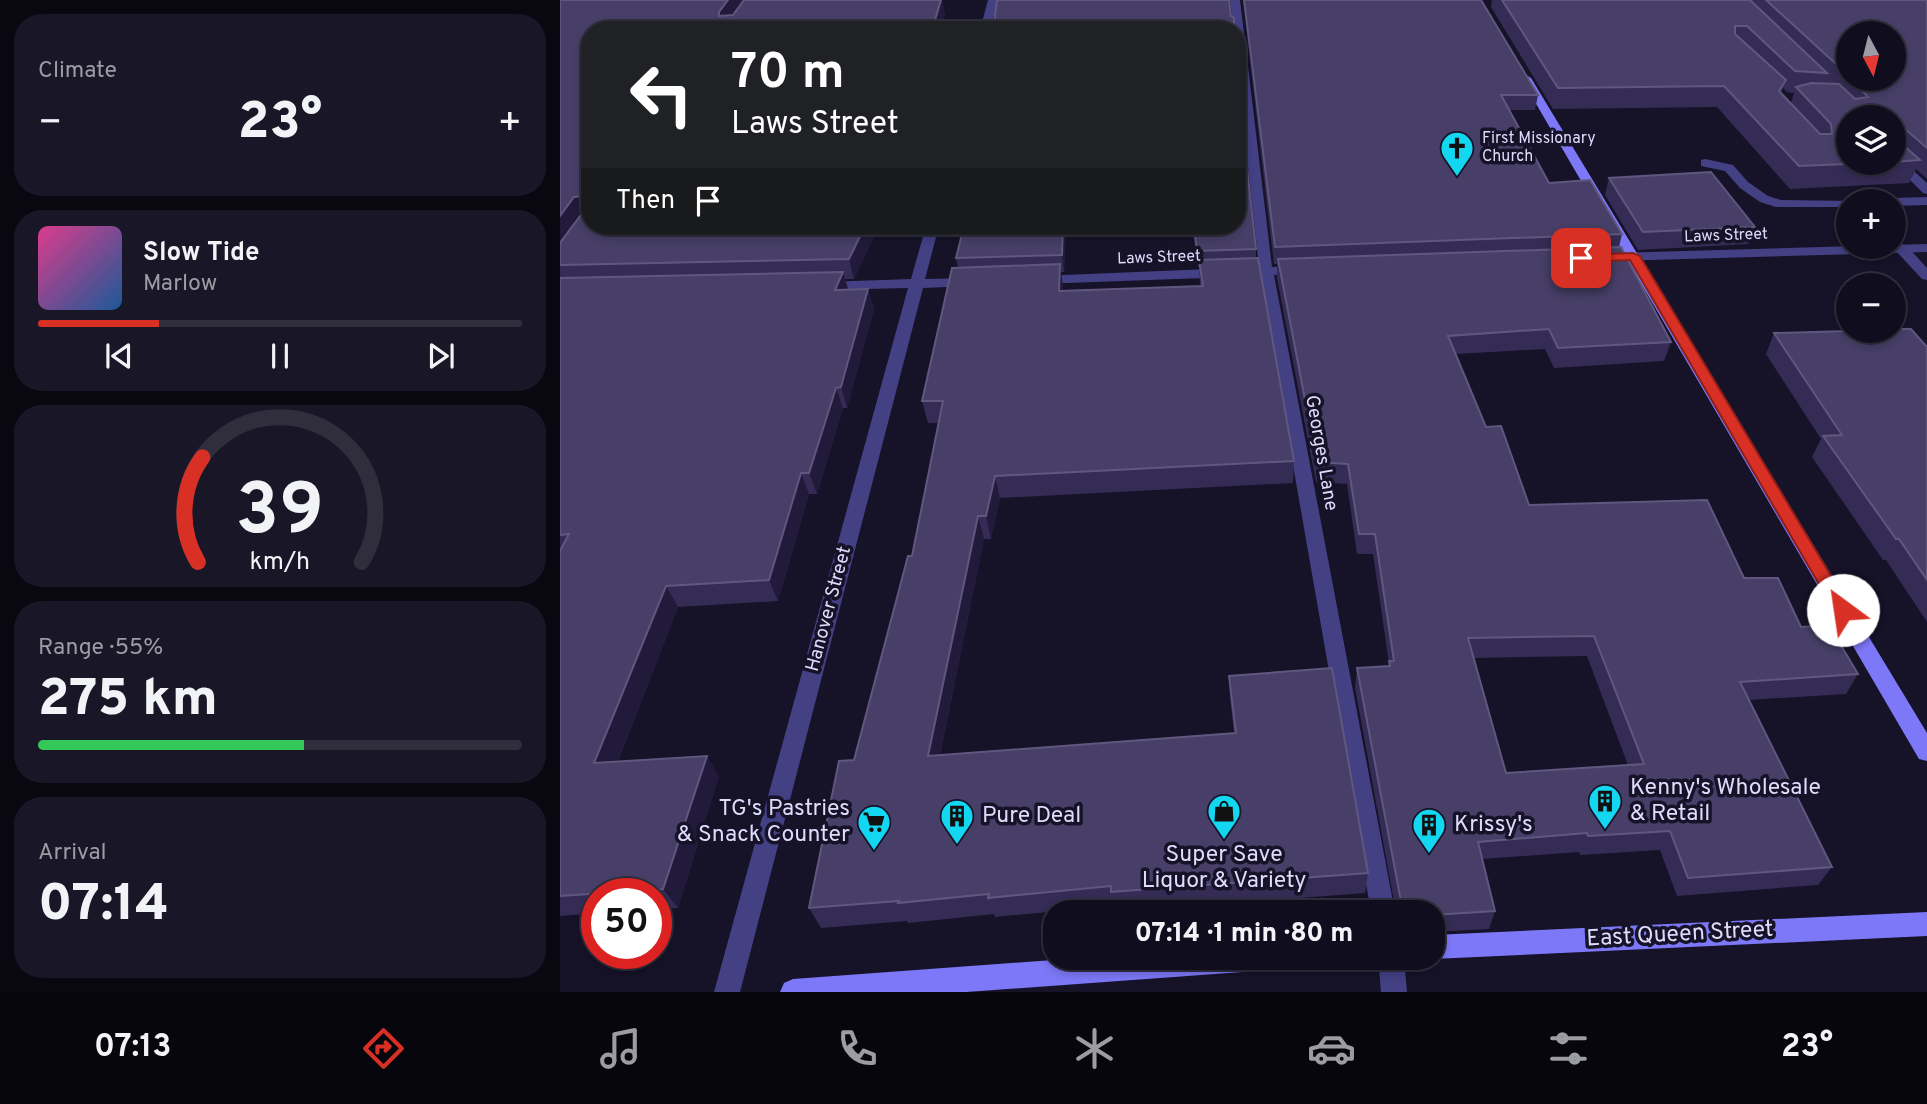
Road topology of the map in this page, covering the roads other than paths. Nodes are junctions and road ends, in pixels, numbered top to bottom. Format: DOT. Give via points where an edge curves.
graph roads {
  1 [pos="993,0"];
  2 [pos="1235,0"];
  3 [pos="987,21"];
  4 [pos="1237,21"];
  5 [pos="1514,58"];
  6 [pos="1246,96"];
  7 [pos="1705,163"];
  8 [pos="1906,169"];
  9 [pos="1927,190"];
  10 [pos="1927,201"];
  11 [pos="1906,202"];
  12 [pos="1836,203"];
  13 [pos="930,235"];
  14 [pos="1906,248"];
  15 [pos="1927,248"];
  16 [pos="1836,250"];
  17 [pos="1906,253"];
  18 [pos="1633,256"];
  19 [pos="1606,257"];
  20 [pos="1320,269"];
  21 [pos="1266,271"];
  22 [pos="1927,276"];
  23 [pos="1028,280"];
  24 [pos="986,281"];
  25 [pos="916,284"];
  26 [pos="807,286"];
  27 [pos="1927,752"];
  28 [pos="1381,900"];
  29 [pos="1927,924"];
  30 [pos="1445,946"];
  31 [pos="1093,970"];
  32 [pos="1392,970"];
  33 [pos="727,992"];
  34 [pos="793,992"];
  35 [pos="1394,992"];
  1 -- 3 [label="street"];
  2 -- 4 [label="street, Georges Lane"];
  5 -- 18 [label="main road"];
  6 -- 21 [label="street, Georges Lane"];
  7 -- 12 [label="street" via="1729,168 1763,200"];
  8 -- 9 [label="street"];
  10 -- 11 [label="street"];
  13 -- 25 [label="street, Hanover Street"];
  14 -- 15 [label="street, Laws Street"];
  16 -- 18 [label="street, Laws Street"];
  17 -- 22 [label="street"];
  18 -- 19 [label="street, Laws Street"];
  18 -- 27 [label="main road"];
  20 -- 21 [label="street, Laws Street"];
  21 -- 23 [label="street, Laws Street"];
  21 -- 28 [label="street, Georges Lane"];
  24 -- 25 [label="street"];
  25 -- 26 [label="street"];
  25 -- 33 [label="street, Hanover Street"];
  29 -- 30 [label="main road, East Queen Street"];
  31 -- 34 [label="main road"];
  32 -- 35 [label="street"];
}
